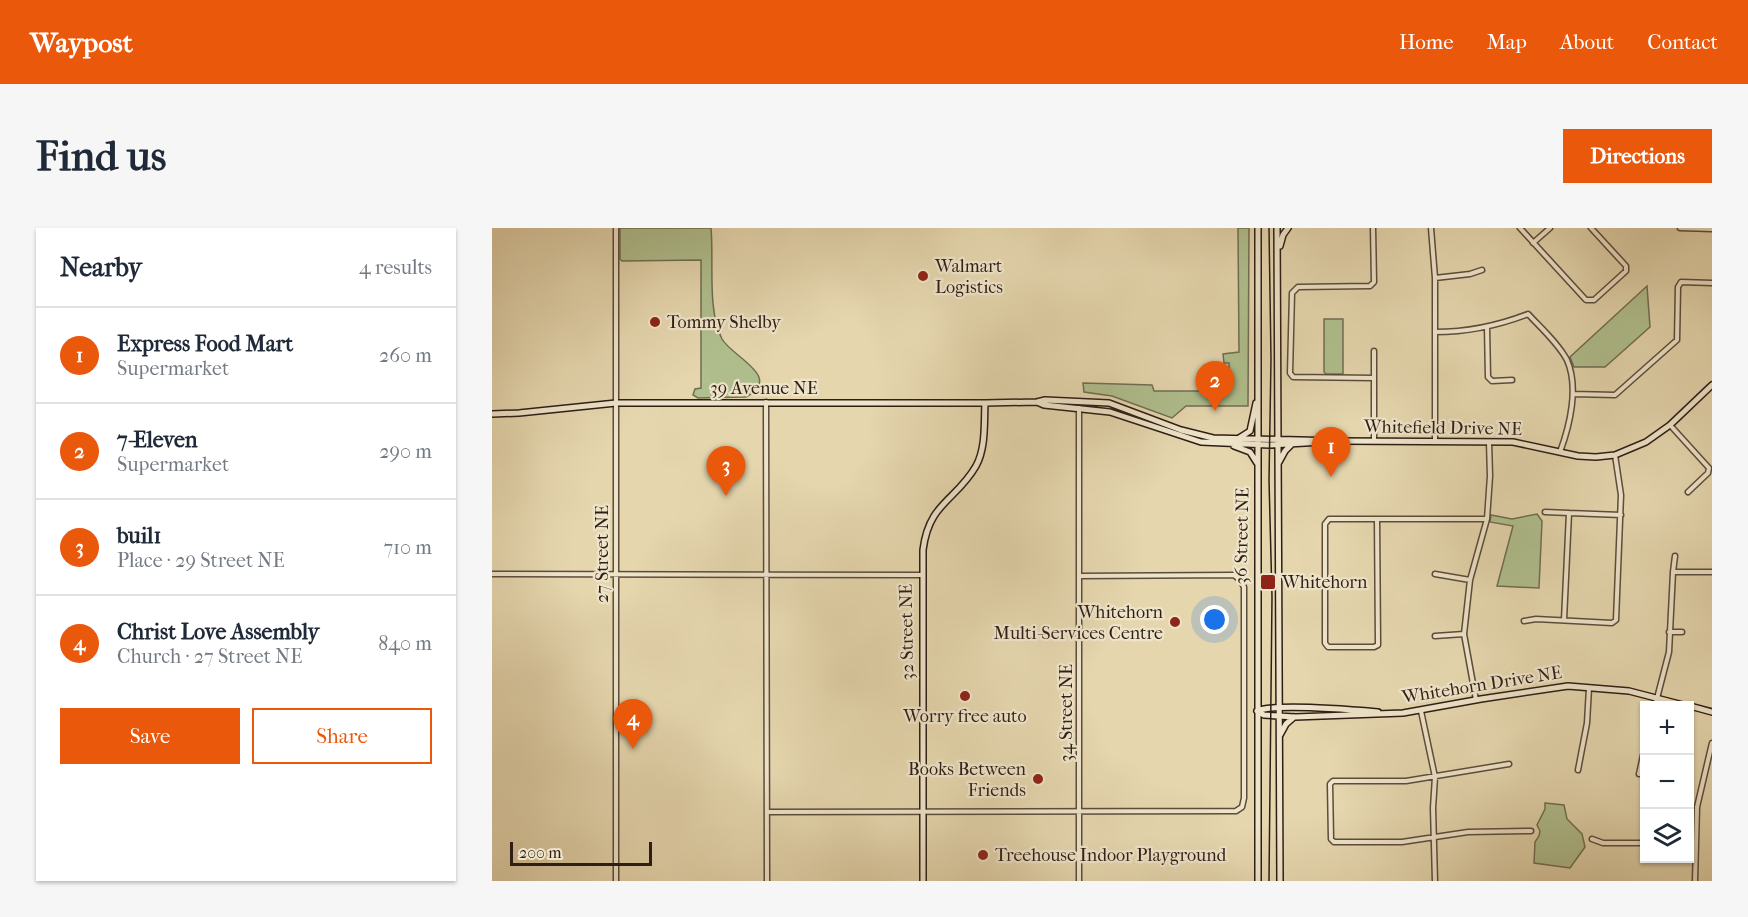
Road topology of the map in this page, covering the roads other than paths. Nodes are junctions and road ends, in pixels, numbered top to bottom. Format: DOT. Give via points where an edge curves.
graph roads {
  1 [pos="616,228"];
  2 [pos="1258,228"];
  3 [pos="1277,228"];
  4 [pos="1288,228"];
  5 [pos="1373,228"];
  6 [pos="1431,228"];
  7 [pos="1520,228"];
  8 [pos="1550,228"];
  9 [pos="1591,228"];
  10 [pos="1680,228"];
  11 [pos="1712,230"];
  12 [pos="1533,243"];
  13 [pos="1278,253"];
  14 [pos="1482,270"];
  15 [pos="1435,278"];
  16 [pos="1712,283"];
  17 [pos="1487,327"];
  18 [pos="1435,332"];
  19 [pos="1374,351"];
  20 [pos="1374,378"];
  21 [pos="1512,380"];
  22 [pos="1712,385"];
  23 [pos="1573,394"];
  24 [pos="1258,399"];
  25 [pos="1079,401"];
  26 [pos="766,402"];
  27 [pos="1037,402"];
  28 [pos="616,403"];
  29 [pos="985,403"];
  30 [pos="1079,409"];
  31 [pos="492,414"];
  32 [pos="1670,425"];
  33 [pos="1238,438"];
  34 [pos="1435,440"];
  35 [pos="1258,441"];
  36 [pos="1278,441"];
  37 [pos="1328,441"];
  38 [pos="1374,441"];
  39 [pos="1489,441"];
  40 [pos="1292,444"];
  41 [pos="1232,445"];
  42 [pos="1560,452"];
  43 [pos="1615,455"];
  44 [pos="1258,464"];
  45 [pos="1278,466"];
  46 [pos="1688,492"];
  47 [pos="1545,512"];
  48 [pos="1569,513"];
  49 [pos="1621,514"];
  50 [pos="1377,519"];
  51 [pos="1486,519"];
  52 [pos="1675,556"];
  53 [pos="1673,572"];
  54 [pos="1712,572"];
  55 [pos="1435,573"];
  56 [pos="492,574"];
  57 [pos="615,575"];
  58 [pos="767,575"];
  59 [pos="921,575"];
  60 [pos="1079,576"];
  61 [pos="1470,580"];
  62 [pos="1564,620"];
  63 [pos="1524,621"];
  64 [pos="1669,632"];
  65 [pos="1682,632"];
  66 [pos="1464,634"];
  67 [pos="1435,636"];
  68 [pos="1589,687"];
  69 [pos="1657,697"];
  70 [pos="1476,700"];
  71 [pos="1656,701"];
  72 [pos="1671,701"];
  73 [pos="1279,708"];
  74 [pos="1694,708"];
  75 [pos="1257,711"];
  76 [pos="1421,711"];
  77 [pos="1712,712"];
  78 [pos="1388,713"];
  79 [pos="1279,716"];
  80 [pos="1295,717"];
  81 [pos="1280,737"];
  82 [pos="1712,743"];
  83 [pos="1509,764"];
  84 [pos="1578,770"];
  85 [pos="1435,777"];
  86 [pos="767,812"];
  87 [pos="1078,812"];
  88 [pos="923,813"];
  89 [pos="1531,831"];
  90 [pos="1434,838"];
  91 [pos="1592,839"];
  92 [pos="1640,843"];
  93 [pos="1695,844"];
  94 [pos="616,881"];
  95 [pos="767,881"];
  96 [pos="923,881"];
  97 [pos="1079,881"];
  98 [pos="1258,881"];
  99 [pos="1280,881"];
  100 [pos="1435,881"];
  101 [pos="1695,881"];
  1 -- 28 [label="street, 27 Street NE"];
  2 -- 24 [label="street, 36 Street NE"];
  3 -- 13 [label="street, 36 Street NE"];
  4 -- 13 [label="street"];
  5 -- 20 [label="street" via="1374,282 1370,286 1298,287 1292,293 1290,373 1293,377"];
  6 -- 15 [label="street"];
  7 -- 12 [label="street"];
  8 -- 12 [label="street"];
  9 -- 12 [label="street" via="1626,266 1626,271 1594,300 1586,300"];
  10 -- 11 [label="street"];
  13 -- 36 [label="street, 36 Street NE"];
  14 -- 15 [label="street"];
  15 -- 18 [label="street"];
  16 -- 23 [label="street" via="1682,282 1677,287 1677,340 1615,395"];
  17 -- 18 [label="street"];
  17 -- 21 [label="street" via="1488,376 1492,381"];
  17 -- 23 [label="street" via="1528,314 1566,359"];
  18 -- 34 [label="street"];
  19 -- 20 [label="street"];
  20 -- 38 [label="street"];
  22 -- 32 [label="street, Whitefield Drive NE"];
  23 -- 42 [label="street"];
  24 -- 33 [label="street" via="1250,431"];
  24 -- 35 [label="street, 36 Street NE"];
  25 -- 27 [label="street, 39 Avenue NE"];
  25 -- 30 [label="street, 34 Street NE"];
  25 -- 33 [label="street, 39 Avenue NE" via="1109,403 1200,435"];
  26 -- 28 [label="street, 39 Avenue NE"];
  26 -- 29 [label="street, 39 Avenue NE"];
  26 -- 58 [label="street"];
  27 -- 29 [label="street, 39 Avenue NE"];
  27 -- 30 [label="street, 39 Avenue NE"];
  28 -- 31 [label="street, 39 Avenue NE"];
  28 -- 57 [label="street, 27 Street NE"];
  29 -- 59 [label="street, 32 Street NE" via="980,456 968,477 931,518 924,540"];
  30 -- 41 [label="street, 39 Avenue NE" via="1110,412 1201,442"];
  30 -- 60 [label="street, 34 Street NE"];
  32 -- 43 [label="street, Whitefield Drive NE" via="1646,442"];
  32 -- 46 [label="street" via="1709,468"];
  33 -- 35 [label="street, 39 Avenue NE"];
  34 -- 38 [label="street, Whitefield Drive NE"];
  34 -- 39 [label="street, Whitefield Drive NE"];
  35 -- 36 [label="street, 39 Avenue NE"];
  35 -- 41 [label="street, 39 Avenue NE"];
  35 -- 44 [label="street, 36 Street NE"];
  36 -- 37 [label="street, Whitefield Drive NE"];
  36 -- 40 [label="street, Whitefield Drive NE"];
  36 -- 45 [label="street, 36 Street NE"];
  37 -- 38 [label="street, Whitefield Drive NE"];
  37 -- 40 [label="street, Whitefield Drive NE"];
  39 -- 42 [label="street, Whitefield Drive NE" via="1513,441"];
  39 -- 51 [label="street"];
  40 -- 45 [label="street"];
  41 -- 44 [label="street" via="1250,452"];
  42 -- 43 [label="street, Whitefield Drive NE" via="1578,456"];
  43 -- 49 [label="street"];
  44 -- 75 [label="street, 36 Street NE"];
  45 -- 73 [label="street, 36 Street NE"];
  47 -- 48 [label="street"];
  48 -- 49 [label="street"];
  48 -- 62 [label="street"];
  49 -- 62 [label="street" via="1616,620"];
  50 -- 50 [label="street" via="1329,519 1325,524 1328,647 1378,645"];
  50 -- 51 [label="street"];
  51 -- 61 [label="street"];
  52 -- 53 [label="street"];
  53 -- 54 [label="street"];
  53 -- 64 [label="street"];
  55 -- 61 [label="street"];
  56 -- 57 [label="street"];
  57 -- 58 [label="street"];
  57 -- 94 [label="street, 27 Street NE"];
  58 -- 59 [label="street"];
  58 -- 86 [label="street"];
  59 -- 88 [label="street, 32 Street NE"];
  60 -- 87 [label="street, 34 Street NE"];
  60 -- 87 [label="street" via="1234,576 1240,580 1244,587 1244,798 1236,812"];
  61 -- 66 [label="street"];
  62 -- 63 [label="street"];
  64 -- 65 [label="street"];
  64 -- 69 [label="street"];
  66 -- 67 [label="street"];
  66 -- 70 [label="street"];
  68 -- 69 [label="street, Whitehorn Drive NE"];
  68 -- 70 [label="street, Whitehorn Drive NE" via="1558,687"];
  68 -- 84 [label="street"];
  69 -- 71 [label="street"];
  69 -- 72 [label="street, Whitehorn Drive NE"];
  70 -- 76 [label="street, Whitehorn Drive NE"];
  73 -- 75 [label="street, Whitehorn Drive NE"];
  73 -- 78 [label="street, Whitehorn Drive NE"];
  73 -- 79 [label="street, 36 Street NE"];
  74 -- 77 [label="street, Whitehorn Drive NE"];
  75 -- 79 [label="street, Whitehorn Drive NE" via="1264,716"];
  75 -- 98 [label="street, 36 Street NE"];
  76 -- 78 [label="street, Whitehorn Drive NE"];
  76 -- 85 [label="street"];
  78 -- 80 [label="street, Whitehorn Drive NE"];
  79 -- 80 [label="street, Whitehorn Drive NE"];
  79 -- 81 [label="street, 36 Street NE"];
  80 -- 81 [label="street"];
  81 -- 99 [label="street, 36 Street NE"];
  82 -- 93 [label="street" via="1697,807"];
  83 -- 85 [label="street"];
  85 -- 90 [label="street"];
  85 -- 90 [label="street" via="1329,784 1330,839 1334,842"];
  86 -- 88 [label="street"];
  86 -- 95 [label="street"];
  87 -- 88 [label="street"];
  87 -- 97 [label="street, 34 Street NE"];
  88 -- 96 [label="street, 32 Street NE"];
  89 -- 90 [label="street" via="1468,832"];
  90 -- 100 [label="street"];
  91 -- 92 [label="street" via="1603,843"];
  93 -- 101 [label="street"];
}
